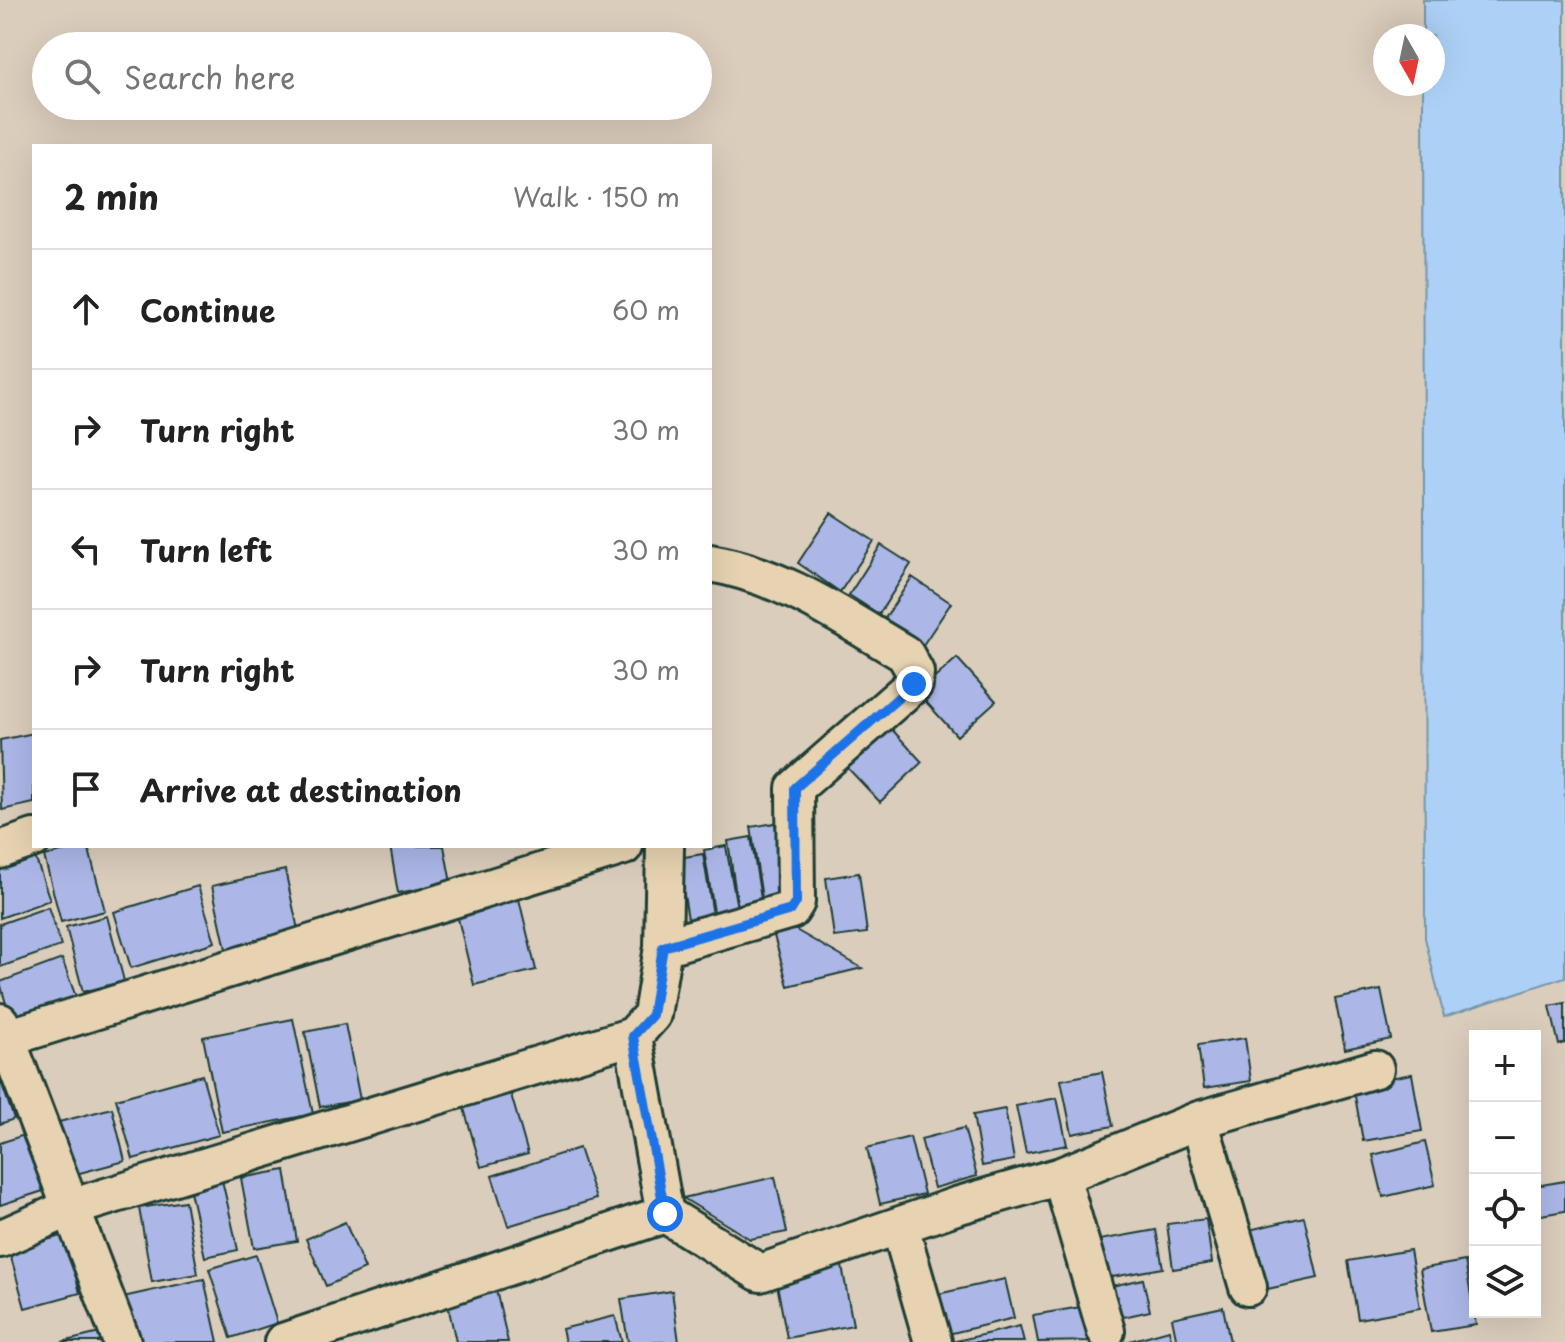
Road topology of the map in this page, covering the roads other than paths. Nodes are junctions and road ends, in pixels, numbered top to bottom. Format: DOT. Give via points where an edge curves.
graph roads {
  1 [pos="712,563"];
  2 [pos="32,839"];
  3 [pos="617,848"];
  4 [pos="665,848"];
  5 [pos="0,850"];
  6 [pos="663,947"];
  7 [pos="3,1030"];
  8 [pos="633,1036"];
  9 [pos="1375,1069"];
  10 [pos="1199,1120"];
  11 [pos="1061,1176"];
  12 [pos="70,1208"];
  13 [pos="665,1214"];
  14 [pos="900,1227"];
  15 [pos="0,1239"];
  16 [pos="1248,1287"];
  17 [pos="1106,1331"];
  18 [pos="122,1342"];
  19 [pos="283,1342"];
  20 [pos="933,1342"];
  1 -- 6 [label="street" via="750,569 795,589 905,654 915,672 914,684 795,788 796,902 791,910"];
  2 -- 5 [label="street"];
  3 -- 7 [label="street"];
  4 -- 6 [label="street"];
  6 -- 8 [label="street" via="652,1015"];
  7 -- 12 [label="street"];
  8 -- 12 [label="street"];
  8 -- 13 [label="street"];
  9 -- 10 [label="street"];
  10 -- 11 [label="street"];
  10 -- 16 [label="street"];
  11 -- 14 [label="street"];
  11 -- 17 [label="street"];
  12 -- 15 [label="street"];
  12 -- 18 [label="street"];
  13 -- 14 [label="street" via="760,1273"];
  13 -- 19 [label="street"];
  14 -- 20 [label="street"];
}
